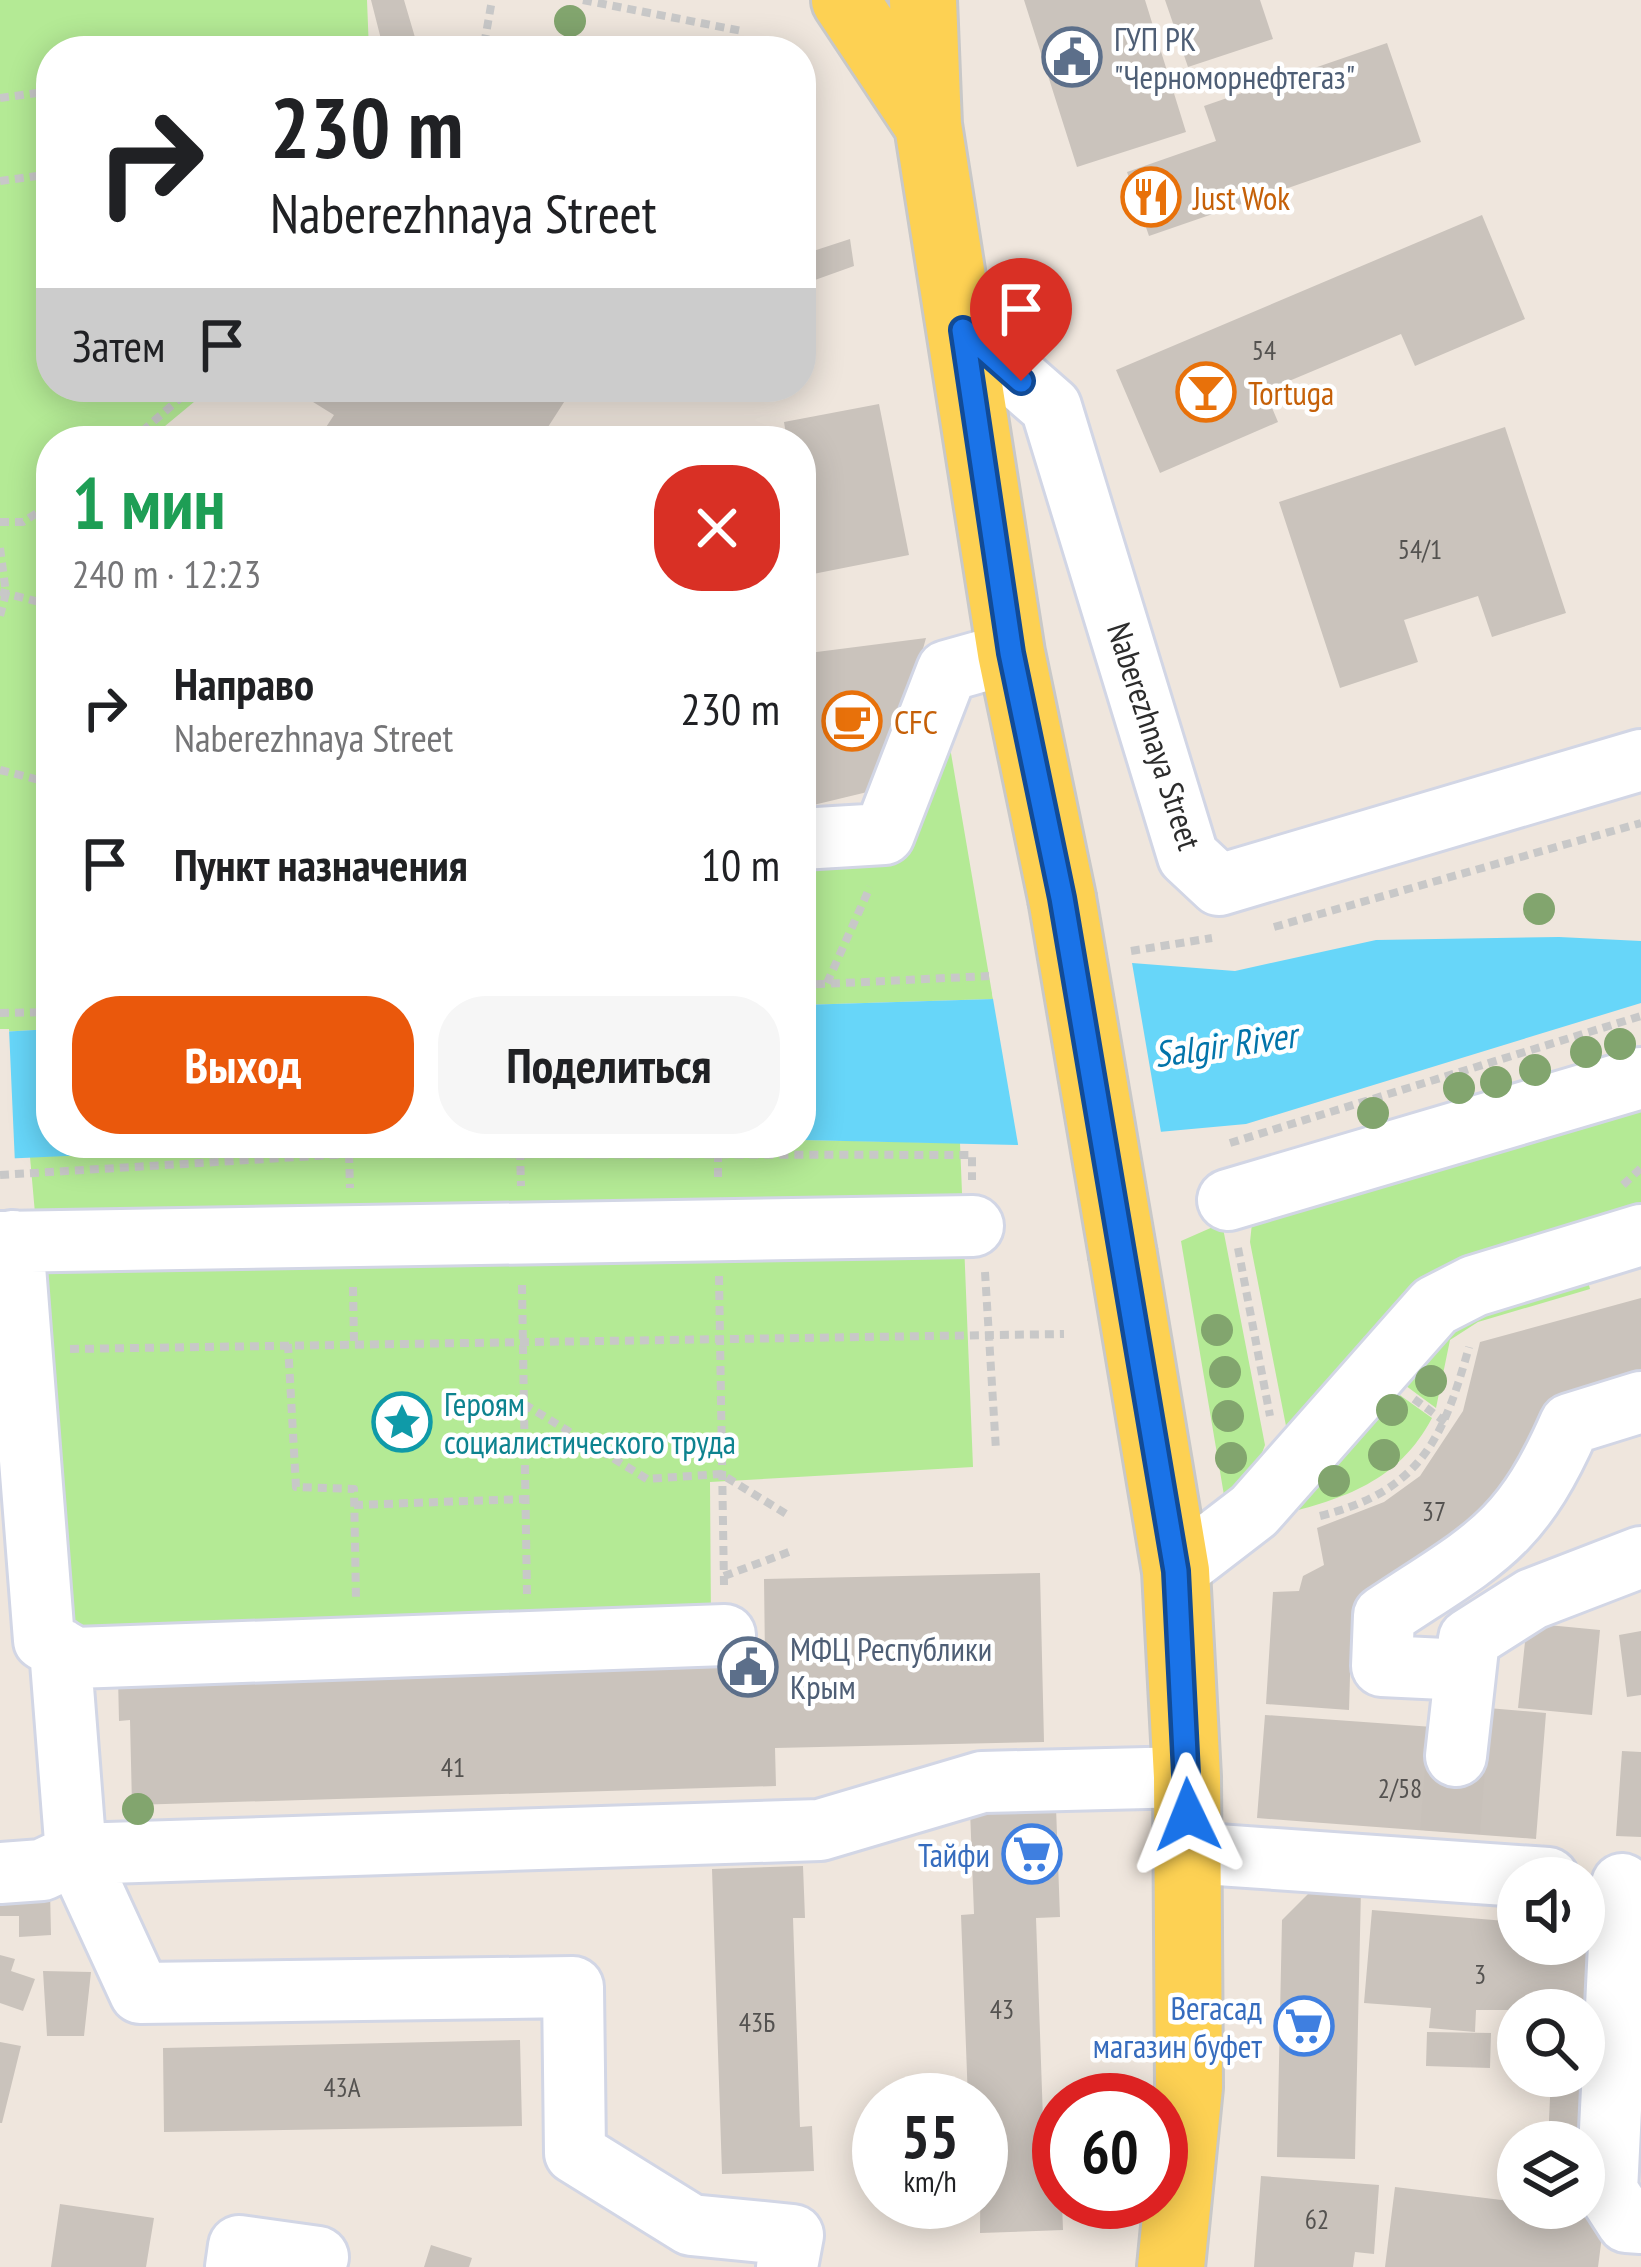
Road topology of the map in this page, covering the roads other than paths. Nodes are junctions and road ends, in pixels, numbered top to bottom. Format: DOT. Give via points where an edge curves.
graph roads {
  1 [pos="845,0"];
  2 [pos="923,0"];
  3 [pos="928,125"];
  4 [pos="963,330"];
  5 [pos="1011,653"];
  6 [pos="1641,760"];
  7 [pos="816,838"];
  8 [pos="1641,1078"];
  9 [pos="1228,1199"];
  10 [pos="973,1226"];
  11 [pos="1641,1235"];
  12 [pos="7,1241"];
  13 [pos="1641,1402"];
  14 [pos="1641,1557"];
  15 [pos="1176,1571"];
  16 [pos="725,1635"];
  17 [pos="60,1649"];
  18 [pos="1465,1670"];
  19 [pos="1456,1756"];
  20 [pos="1187,1777"];
  21 [pos="1190,1852"];
  22 [pos="76,1854"];
  23 [pos="1497,1864"];
  24 [pos="0,1873"];
  25 [pos="1616,1884"];
  26 [pos="1641,2223"];
  27 [pos="318,2258"];
  28 [pos="236,2267"];
  29 [pos="787,2267"];
  30 [pos="1171,2267"];
  1 -- 3 [label="main road"];
  2 -- 3 [label="main road"];
  3 -- 4 [label="main road"];
  4 -- 5 [label="main road"];
  4 -- 6 [label="street, Naberezhnaya Street" via="1051,407 1188,856 1219,885"];
  5 -- 7 [label="street" via="947,671 884,834"];
  5 -- 15 [label="main road, bridge" via="1062,898"];
  8 -- 9 [label="street"];
  10 -- 12 [label="street"];
  11 -- 15 [label="street" via="1474,1286 1435,1306 1268,1496"];
  12 -- 17 [label="street" via="24,1350 44,1640"];
  13 -- 18 [label="street" via="1570,1424 1547,1477 1506,1534 1384,1616 1382,1666"];
  14 -- 18 [label="street" via="1532,1599 1468,1639"];
  15 -- 20 [label="main road"];
  16 -- 17 [label="street" via="75,1658"];
  17 -- 22 [label="street"];
  18 -- 19 [label="street"];
  20 -- 21 [label="main road"];
  20 -- 22 [label="street" via="982,1782 820,1830"];
  21 -- 23 [label="street" via="1449,1851"];
  21 -- 30 [label="main road" via="1189,2087"];
  22 -- 24 [label="street" via="42,1870"];
  22 -- 29 [label="street" via="140,1993 573,1987 575,2153 691,2225 793,2235"];
  25 -- 26 [label="street" via="1607,2191 1627,2222"];
  27 -- 28 [label="street" via="239,2246"];
}
